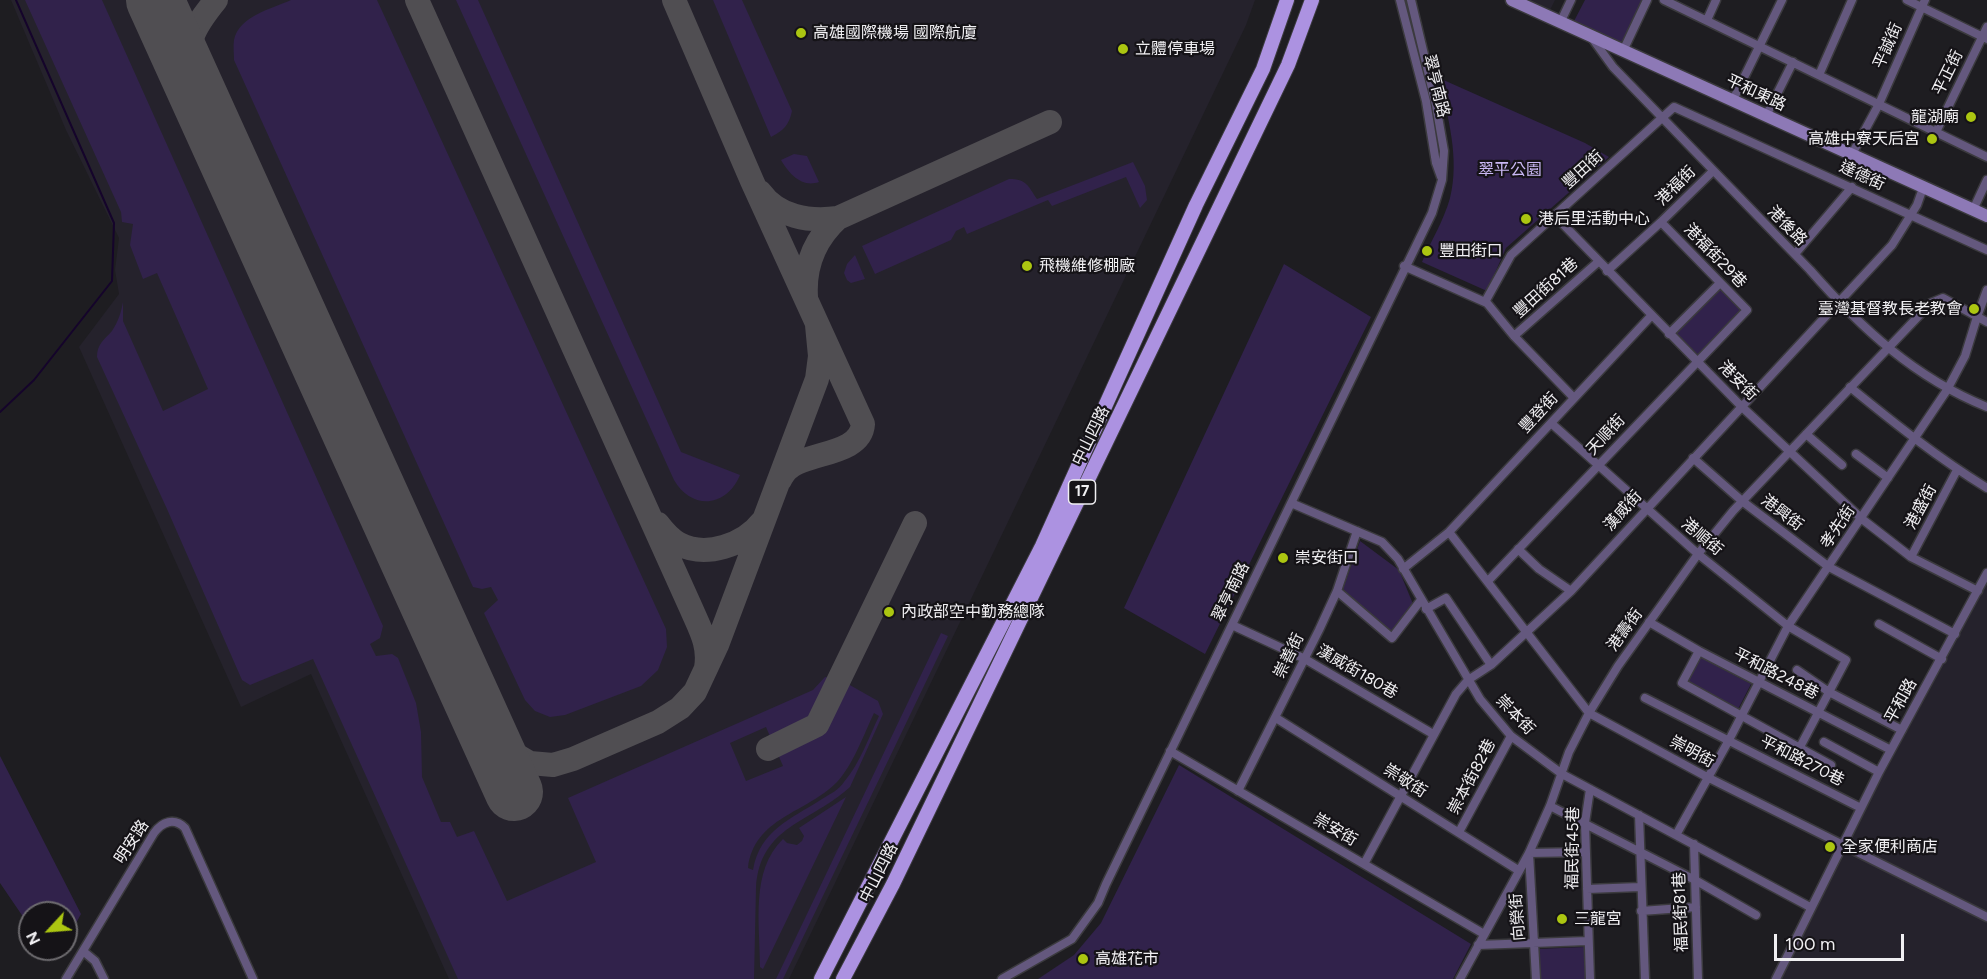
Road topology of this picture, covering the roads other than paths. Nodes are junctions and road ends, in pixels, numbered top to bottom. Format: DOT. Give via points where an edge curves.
graph roads {
  1 [pos="1287,0"];
  2 [pos="1312,0"];
  3 [pos="1400,0"];
  4 [pos="1411,0"];
  5 [pos="1512,0"];
  6 [pos="1571,0"];
  7 [pos="1647,0"];
  8 [pos="1664,0"];
  9 [pos="1716,0"];
  10 [pos="1782,0"];
  11 [pos="1852,0"];
  12 [pos="1907,0"];
  13 [pos="1923,4"];
  14 [pos="1707,20"];
  15 [pos="1560,23"];
  16 [pos="1987,27"];
  17 [pos="1590,36"];
  18 [pos="1985,38"];
  19 [pos="1760,46"];
  20 [pos="1623,51"];
  21 [pos="1793,62"];
  22 [pos="1819,75"];
  23 [pos="1733,100"];
  24 [pos="1879,104"];
  25 [pos="1766,116"];
  26 [pos="1662,118"];
  27 [pos="1936,132"];
  28 [pos="1851,156"];
  29 [pos="1987,157"];
  30 [pos="1713,171"];
  31 [pos="1442,180"];
  32 [pos="1987,180"];
  33 [pos="1852,187"];
  34 [pos="1923,188"];
  35 [pos="1974,210"];
  36 [pos="1911,215"];
  37 [pos="1555,216"];
  38 [pos="1987,216"];
  39 [pos="1661,222"];
  40 [pos="1987,250"];
  41 [pos="1795,254"];
  42 [pos="1598,262"];
  43 [pos="1404,266"];
  44 [pos="1607,271"];
  45 [pos="1720,283"];
  46 [pos="1987,290"];
  47 [pos="1485,302"];
  48 [pos="1839,302"];
  49 [pos="1747,310"];
  50 [pos="1651,316"];
  51 [pos="1977,316"];
  52 [pos="1987,322"];
  53 [pos="1669,334"];
  54 [pos="1514,336"];
  55 [pos="1888,349"];
  56 [pos="1696,361"];
  57 [pos="1850,387"];
  58 [pos="1947,390"];
  59 [pos="1574,398"];
  60 [pos="1741,406"];
  61 [pos="1987,408"];
  62 [pos="1551,423"];
  63 [pos="1806,434"];
  64 [pos="1914,439"];
  65 [pos="1790,450"];
  66 [pos="1856,454"];
  67 [pos="1693,458"];
  68 [pos="1842,465"];
  69 [pos="1598,466"];
  70 [pos="1957,470"];
  71 [pos="1888,478"];
  72 [pos="1987,488"];
  73 [pos="1742,501"];
  74 [pos="1291,503"];
  75 [pos="1646,508"];
  76 [pos="1862,519"];
  77 [pos="1358,531"];
  78 [pos="1449,532"];
  79 [pos="1518,549"];
  80 [pos="1698,554"];
  81 [pos="1911,557"];
  82 [pos="1829,567"];
  83 [pos="1403,569"];
  84 [pos="1987,573"];
  85 [pos="1488,581"];
  86 [pos="1337,591"];
  87 [pos="1571,591"];
  88 [pos="1978,591"];
  89 [pos="1421,600"];
  90 [pos="1426,609"];
  91 [pos="1650,622"];
  92 [pos="1879,624"];
  93 [pos="1232,625"];
  94 [pos="1788,626"];
  95 [pos="1528,632"];
  96 [pos="1955,634"];
  97 [pos="1699,651"];
  98 [pos="1305,659"];
  99 [pos="1942,659"];
  100 [pos="1491,665"];
  101 [pos="1797,670"];
  102 [pos="1468,680"];
  103 [pos="1759,683"];
  104 [pos="1829,692"];
  105 [pos="1645,698"];
  106 [pos="1817,712"];
  107 [pos="1589,713"];
  108 [pos="1741,716"];
  109 [pos="1276,718"];
  110 [pos="1902,730"];
  111 [pos="1433,734"];
  112 [pos="1511,736"];
  113 [pos="1729,740"];
  114 [pos="1824,742"];
  115 [pos="1800,747"];
  116 [pos="1891,750"];
  117 [pos="1170,751"];
  118 [pos="1831,765"];
  119 [pos="1880,772"];
  120 [pos="1562,774"];
  121 [pos="1707,777"];
  122 [pos="1590,789"];
  123 [pos="1238,791"];
  124 [pos="1402,797"];
  125 [pos="1550,806"];
  126 [pos="1861,808"];
  127 [pos="1639,815"];
  128 [pos="1585,823"];
  129 [pos="1459,832"];
  130 [pos="1676,835"];
  131 [pos="1694,844"];
  132 [pos="1842,844"];
  133 [pos="1586,852"];
  134 [pos="1639,852"];
  135 [pos="1529,853"];
  136 [pos="1364,864"];
  137 [pos="1518,870"];
  138 [pos="1695,880"];
  139 [pos="1640,887"];
  140 [pos="1587,889"];
  141 [pos="1696,907"];
  142 [pos="1810,907"];
  143 [pos="1641,912"];
  144 [pos="1756,915"];
  145 [pos="1987,917"];
  146 [pos="1484,934"];
  147 [pos="1587,941"];
  148 [pos="1535,943"];
  149 [pos="1478,945"];
  150 [pos="83,951"];
  151 [pos="66,979"];
  152 [pos="104,979"];
  153 [pos="253,979"];
  154 [pos="821,979"];
  155 [pos="843,979"];
  156 [pos="1002,979"];
  157 [pos="1460,979"];
  158 [pos="1536,979"];
  159 [pos="1590,979"];
  160 [pos="1645,979"];
  161 [pos="1698,979"];
  162 [pos="1776,979"];
  1 -- 154 [label="main road, 中山四路 / 17" via="1263,69 1196,205 1042,546"];
  2 -- 155 [label="main road, 中山四路 / 17" via="1278,87"];
  3 -- 31 [label="street, 翠亨南路"];
  4 -- 31 [label="street, 翠亨南路" via="1442,135"];
  5 -- 15 [label="street, 平和東路"];
  6 -- 15 [label="street"];
  7 -- 20 [label="street"];
  8 -- 14 [label="street"];
  9 -- 14 [label="street"];
  10 -- 19 [label="street"];
  11 -- 22 [label="street"];
  12 -- 13 [label="street"];
  13 -- 18 [label="street"];
  13 -- 24 [label="street, 平誠街"];
  14 -- 19 [label="street"];
  15 -- 17 [label="street, 平和東路"];
  16 -- 18 [label="street, 平正街"];
  17 -- 20 [label="street, 平和東路"];
  17 -- 26 [label="street, 港後路" via="1613,67"];
  18 -- 27 [label="street, 平正街"];
  19 -- 21 [label="street"];
  19 -- 23 [label="street"];
  20 -- 23 [label="street, 平和東路"];
  21 -- 22 [label="street"];
  21 -- 25 [label="street"];
  22 -- 24 [label="street"];
  23 -- 25 [label="street, 平和東路"];
  24 -- 27 [label="street"];
  24 -- 28 [label="street, 平誠街"];
  25 -- 28 [label="street, 平和東路"];
  26 -- 30 [label="street, 港後路"];
  26 -- 33 [label="street, 達德街" via="1674,107"];
  26 -- 37 [label="street, 豐田街"];
  27 -- 29 [label="street"];
  28 -- 34 [label="street, 平和東路"];
  30 -- 39 [label="street, 港福街"];
  30 -- 41 [label="street, 港後路"];
  31 -- 43 [label="street, 翠亨南路" via="1432,213"];
  32 -- 35 [label="street"];
  33 -- 36 [label="street, 達德街"];
  33 -- 41 [label="street"];
  34 -- 35 [label="street, 平和東路"];
  34 -- 36 [label="street, 漢威街"];
  35 -- 38 [label="street, 平和東路"];
  36 -- 40 [label="street, 達德街"];
  36 -- 48 [label="street, 漢威街" via="1892,244"];
  37 -- 42 [label="street, 港安街"];
  37 -- 47 [label="street, 豐田街" via="1511,255"];
  39 -- 44 [label="street, 港福街"];
  39 -- 45 [label="street, 港福街29巷"];
  41 -- 48 [label="street, 港後路"];
  42 -- 44 [label="street, 港安街"];
  42 -- 54 [label="street, 豐田街81巷"];
  43 -- 47 [label="street"];
  43 -- 74 [label="street, 翠亨南路"];
  44 -- 50 [label="street, 港安街"];
  45 -- 49 [label="street, 港福街29巷"];
  45 -- 53 [label="street"];
  46 -- 51 [label="street, 孝先街"];
  47 -- 54 [label="street"];
  48 -- 55 [label="street, 港後路"];
  48 -- 60 [label="street, 漢威街"];
  49 -- 56 [label="street, 天順街"];
  50 -- 53 [label="street, 港安街"];
  50 -- 59 [label="street, 豐登街"];
  51 -- 52 [label="street"];
  51 -- 55 [label="street, 港壽街" via="1943,298 1931,303"];
  51 -- 58 [label="street, 孝先街" via="1965,356"];
  53 -- 56 [label="street, 港安街"];
  54 -- 59 [label="street"];
  55 -- 57 [label="street, 港壽街"];
  55 -- 58 [label="street, 港後路"];
  56 -- 60 [label="street, 港安街"];
  56 -- 69 [label="street, 天順街"];
  57 -- 63 [label="street, 港壽街"];
  57 -- 64 [label="street"];
  58 -- 61 [label="street, 港後路"];
  58 -- 64 [label="street, 孝先街"];
  59 -- 62 [label="street, 豐登街"];
  60 -- 65 [label="street, 港安街"];
  60 -- 67 [label="street, 漢威街"];
  62 -- 69 [label="street, 港順街"];
  62 -- 78 [label="street, 豐登街"];
  63 -- 65 [label="street, 港壽街"];
  63 -- 68 [label="street"];
  64 -- 70 [label="street"];
  64 -- 71 [label="street, 孝先街"];
  65 -- 73 [label="street, 港壽街"];
  65 -- 76 [label="street, 港安街"];
  66 -- 71 [label="street"];
  67 -- 73 [label="street, 港興街"];
  67 -- 75 [label="street, 漢威街"];
  69 -- 75 [label="street, 港順街"];
  69 -- 79 [label="street, 天順街"];
  70 -- 72 [label="street"];
  70 -- 81 [label="street, 港盛街"];
  71 -- 76 [label="street, 孝先街"];
  73 -- 80 [label="street, 港壽街"];
  73 -- 82 [label="street, 港興街"];
  74 -- 77 [label="street, 崇本街"];
  74 -- 93 [label="street, 翠亨南路"];
  75 -- 80 [label="street, 港順街"];
  75 -- 87 [label="street, 漢威街"];
  76 -- 81 [label="street, 港安街"];
  76 -- 82 [label="street, 孝先街"];
  77 -- 83 [label="street, 崇本街" via="1382,542"];
  77 -- 86 [label="street, 崇善街"];
  78 -- 83 [label="street, 豐登街"];
  78 -- 85 [label="street, 崇明街"];
  79 -- 85 [label="street, 天順街"];
  79 -- 87 [label="street"];
  80 -- 91 [label="street, 港壽街"];
  80 -- 94 [label="street, 港順街"];
  81 -- 88 [label="street, 港安街"];
  82 -- 94 [label="street, 孝先街"];
  82 -- 96 [label="street, 港興街"];
  83 -- 89 [label="street, 崇本街"];
  84 -- 88 [label="street, 平和路"];
  85 -- 95 [label="street, 崇明街"];
  86 -- 89 [label="street" via="1392,638"];
  86 -- 98 [label="street, 崇善街"];
  87 -- 95 [label="street, 漢威街"];
  88 -- 96 [label="street, 平和路"];
  89 -- 90 [label="street, 崇本街"];
  90 -- 100 [label="street" via="1446,598"];
  90 -- 102 [label="street, 崇本街"];
  91 -- 97 [label="street, 平和路248巷"];
  91 -- 107 [label="street, 港壽街"];
  92 -- 99 [label="street"];
  93 -- 98 [label="street, 漢威街180巷"];
  93 -- 117 [label="street, 翠亨南路"];
  94 -- 103 [label="street, 孝先街"];
  94 -- 104 [label="street, 港順街" via="1846,660"];
  95 -- 100 [label="street, 漢威街"];
  95 -- 107 [label="street, 崇明街"];
  96 -- 99 [label="street, 平和路"];
  97 -- 103 [label="street, 平和路248巷"];
  97 -- 108 [label="street" via="1682,684"];
  98 -- 109 [label="street, 崇善街"];
  98 -- 111 [label="street, 漢威街180巷"];
  99 -- 110 [label="street, 平和路"];
  100 -- 102 [label="street, 漢威街"];
  101 -- 104 [label="street"];
  102 -- 111 [label="street, 漢威街"];
  102 -- 112 [label="street, 崇本街"];
  103 -- 106 [label="street, 平和路248巷"];
  103 -- 108 [label="street, 孝先街"];
  104 -- 106 [label="street"];
  104 -- 110 [label="street"];
  105 -- 113 [label="street, 平和路270巷"];
  106 -- 115 [label="street"];
  106 -- 116 [label="street, 平和路248巷"];
  107 -- 120 [label="street, 港壽街"];
  107 -- 121 [label="street, 崇明街"];
  108 -- 113 [label="street, 孝先街"];
  108 -- 115 [label="street"];
  109 -- 123 [label="street, 崇善街"];
  109 -- 124 [label="street, 崇敬街"];
  110 -- 116 [label="street, 平和路"];
  111 -- 124 [label="street, 漢威街"];
  112 -- 120 [label="street, 崇本街"];
  112 -- 129 [label="street, 崇本街82巷"];
  113 -- 121 [label="street, 孝先街"];
  113 -- 126 [label="street, 平和路270巷"];
  114 -- 119 [label="street"];
  115 -- 118 [label="street"];
  116 -- 119 [label="street, 平和路"];
  117 -- 123 [label="street, 崇安街"];
  117 -- 156 [label="street, 翠亨南路" via="1098,903 1072,939"];
  119 -- 126 [label="street, 平和路"];
  120 -- 122 [label="street, 崇本街"];
  120 -- 125 [label="street, 港壽街"];
  121 -- 130 [label="street, 孝先街"];
  121 -- 132 [label="street, 崇明街"];
  122 -- 127 [label="street, 崇本街"];
  122 -- 128 [label="street, 福民街45巷"];
  123 -- 136 [label="street, 崇安街"];
  124 -- 129 [label="street, 崇敬街"];
  124 -- 136 [label="street, 漢威街"];
  125 -- 128 [label="street"];
  125 -- 135 [label="street, 港壽街"];
  126 -- 132 [label="street, 平和路"];
  127 -- 130 [label="street, 崇本街"];
  127 -- 134 [label="street"];
  128 -- 133 [label="street, 福民街45巷"];
  128 -- 134 [label="street"];
  129 -- 137 [label="street, 崇敬街"];
  130 -- 131 [label="street, 崇本街"];
  131 -- 138 [label="street, 福民街81巷"];
  131 -- 142 [label="street, 崇本街"];
  132 -- 142 [label="street, 平和路"];
  132 -- 145 [label="street, 崇明街"];
  133 -- 135 [label="street"];
  133 -- 140 [label="street, 福民街45巷"];
  134 -- 138 [label="street"];
  134 -- 139 [label="street"];
  135 -- 137 [label="street, 港壽街"];
  135 -- 148 [label="street, 向榮街"];
  136 -- 146 [label="street, 崇安街"];
  137 -- 146 [label="street, 港壽街"];
  138 -- 141 [label="street, 福民街81巷"];
  138 -- 144 [label="street"];
  139 -- 140 [label="street"];
  139 -- 143 [label="street"];
  140 -- 147 [label="street, 福民街45巷"];
  141 -- 143 [label="street"];
  141 -- 161 [label="street, 福民街81巷"];
  142 -- 162 [label="street, 平和路"];
  143 -- 160 [label="street"];
  146 -- 149 [label="street, 港壽街"];
  147 -- 148 [label="street"];
  147 -- 159 [label="street, 福民街45巷"];
  148 -- 149 [label="street"];
  148 -- 158 [label="street, 向榮街"];
  149 -- 157 [label="street, 港壽街"];
  150 -- 151 [label="street, 明安路"];
  150 -- 152 [label="street" via="95,961"];
  150 -- 153 [label="street, 明安路" via="158,827 176,822 185,828"];
}
